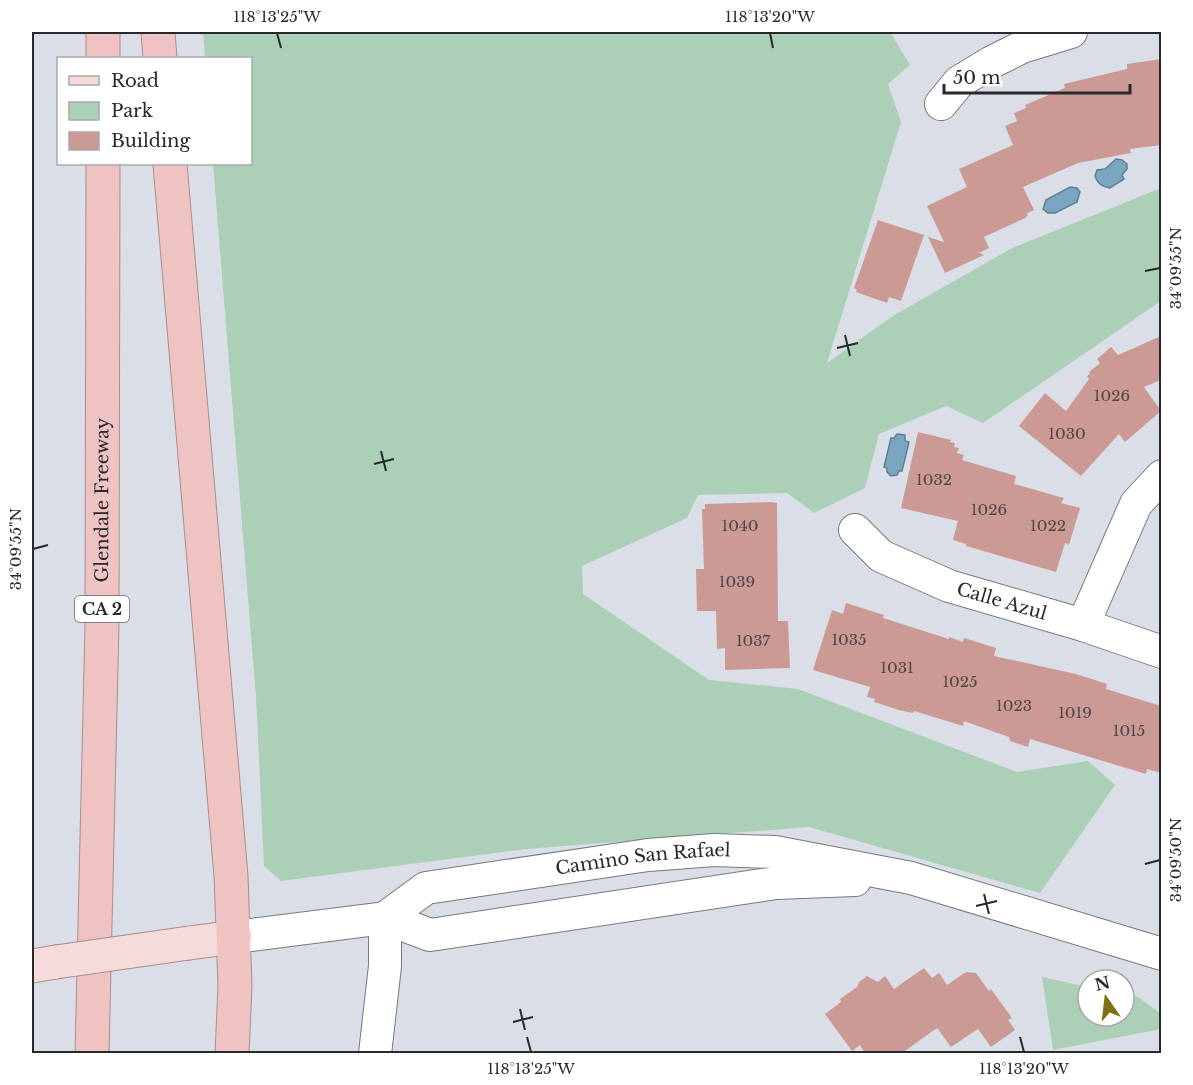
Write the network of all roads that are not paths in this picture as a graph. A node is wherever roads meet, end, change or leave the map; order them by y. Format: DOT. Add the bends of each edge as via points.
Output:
graph roads {
  1 [pos="104,32"];
  2 [pos="158,32"];
  3 [pos="1071,32"];
  4 [pos="103,57"];
  5 [pos="160,57"];
  6 [pos="941,104"];
  7 [pos="103,165"];
  8 [pos="170,165"];
  9 [pos="1161,476"];
  10 [pos="855,530"];
  11 [pos="1083,625"];
  12 [pos="1161,652"];
  13 [pos="911,878"];
  14 [pos="386,918"];
  15 [pos="235,937"];
  16 [pos="1161,954"];
  17 [pos="32,966"];
  18 [pos="92,1053"];
  19 [pos="232,1053"];
  20 [pos="375,1053"];
  1 -- 4 [label="highway"];
  2 -- 5 [label="highway"];
  3 -- 6 [label="street" via="1022,47 992,62 959,82"];
  7 -- 18 [label="highway, Glendale Freeway / CA 2" via="102,624"];
  8 -- 15 [label="highway"];
  9 -- 11 [label="street" via="1136,504"];
  10 -- 11 [label="street, Calle Azul" via="881,556 949,586"];
  11 -- 12 [label="street, Calle Azul"];
  13 -- 14 [label="street, Camino San Rafael" via="776,883 430,935"];
  13 -- 14 [label="street, Camino San Rafael" via="775,852 714,850 648,855 426,888"];
  13 -- 16 [label="street, Camino San Rafael"];
  14 -- 15 [label="street, Camino San Rafael"];
  14 -- 20 [label="street"];
  15 -- 17 [label="main road, Camino San Rafael, bridge"];
  15 -- 19 [label="highway"];
}
